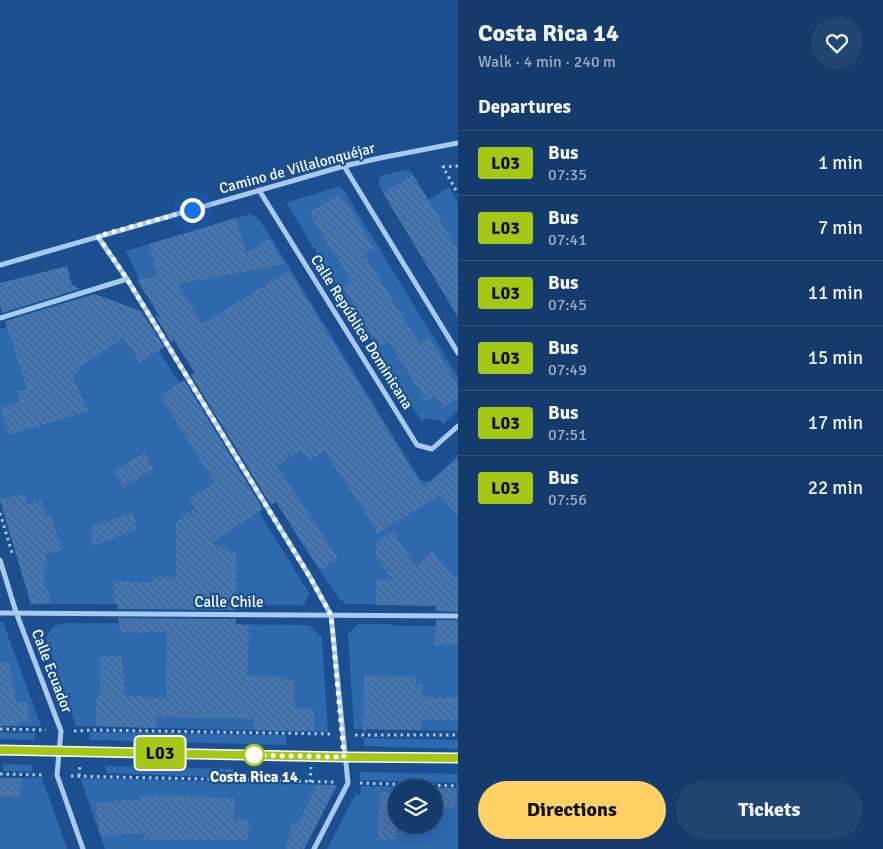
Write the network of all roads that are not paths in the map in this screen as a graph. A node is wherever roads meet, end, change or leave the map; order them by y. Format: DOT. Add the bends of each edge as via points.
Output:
graph roads {
  1 [pos="458,144"];
  2 [pos="344,166"];
  3 [pos="259,190"];
  4 [pos="98,236"];
  5 [pos="0,265"];
  6 [pos="127,279"];
  7 [pos="0,318"];
  8 [pos="458,353"];
  9 [pos="458,426"];
  10 [pos="0,560"];
  11 [pos="16,612"];
  12 [pos="0,613"];
  13 [pos="331,615"];
  14 [pos="458,616"];
  15 [pos="0,750"];
  16 [pos="58,751"];
  17 [pos="344,757"];
  18 [pos="458,758"];
  19 [pos="83,849"];
  20 [pos="314,849"];
  1 -- 2 [label="street, Camino de Villalonquéjar"];
  2 -- 3 [label="street, Camino de Villalonquéjar"];
  2 -- 8 [label="street"];
  3 -- 4 [label="street, Camino de Villalonquéjar"];
  3 -- 9 [label="street, Calle República Dominicana" via="417,445 432,449"];
  4 -- 5 [label="street, Camino de Villalonquéjar"];
  4 -- 6 [label="street"];
  6 -- 7 [label="street"];
  6 -- 13 [label="street"];
  10 -- 11 [label="street, Calle Ecuador"];
  11 -- 12 [label="street, Calle Chile"];
  11 -- 13 [label="street, Calle Chile"];
  11 -- 16 [label="street, Calle Ecuador" via="61,730"];
  13 -- 14 [label="street, Calle Chile"];
  13 -- 17 [label="street"];
  15 -- 16 [label="street"];
  16 -- 17 [label="street"];
  16 -- 19 [label="street, Calle Ecuador" via="57,775"];
  17 -- 18 [label="street"];
  17 -- 20 [label="street" via="348,783"];
}
